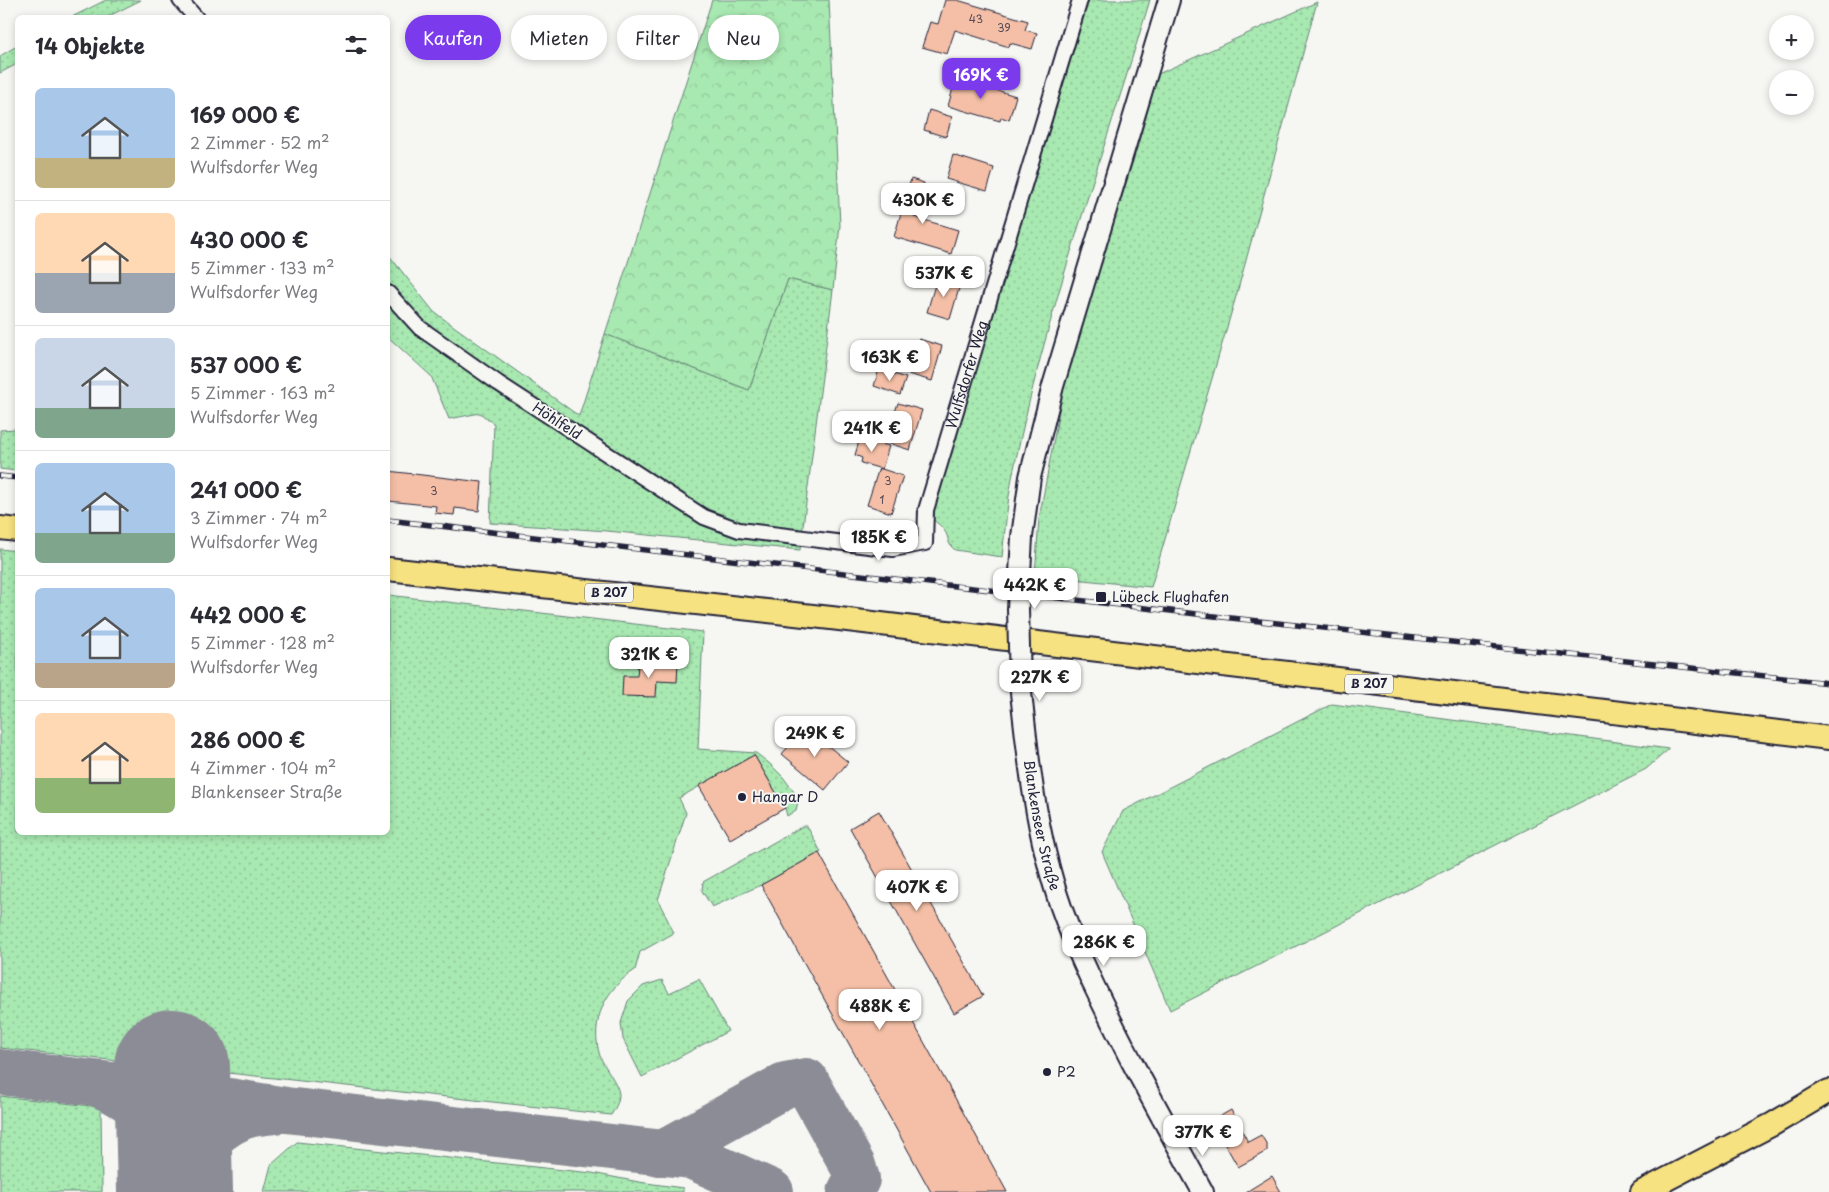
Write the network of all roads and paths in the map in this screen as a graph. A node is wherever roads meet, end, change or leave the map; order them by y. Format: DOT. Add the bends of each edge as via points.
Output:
graph roads {
  1 [pos="180,0"];
  2 [pos="1080,0"];
  3 [pos="1169,0"];
  4 [pos="193,15"];
  5 [pos="390,295"];
  6 [pos="0,528"];
  7 [pos="15,530"];
  8 [pos="739,530"];
  9 [pos="390,569"];
  10 [pos="1829,738"];
  11 [pos="1829,1091"];
  12 [pos="1203,1192"];
  13 [pos="1642,1192"];
  1 -- 4 [label="street"];
  2 -- 8 [label="street, Wulfsdorfer Weg" via="926,510 925,543 893,549"];
  3 -- 12 [label="street, Blankenseer Straße, bridge" via="1053,386 1030,476 1018,609 1020,683 1033,796 1061,906 1096,992"];
  5 -- 8 [label="street, Höhlfeld" via="420,328 498,383 704,517"];
  6 -- 7 [label="main road"];
  9 -- 10 [label="main road, B 207" via="811,616"];
  11 -- 13 [label="main road"];
}
